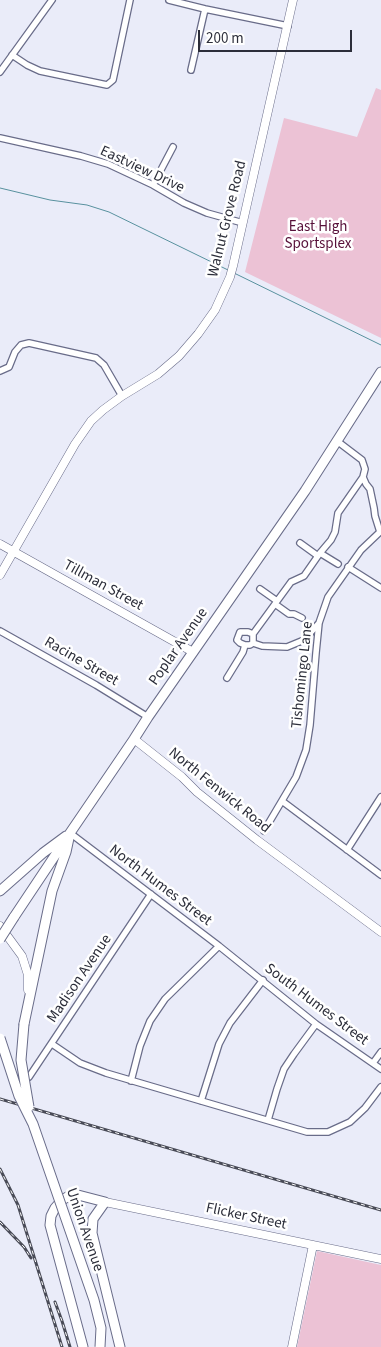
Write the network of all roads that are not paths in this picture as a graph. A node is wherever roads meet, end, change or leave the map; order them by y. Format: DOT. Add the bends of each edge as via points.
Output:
graph roads {
  1 [pos="52,0"];
  2 [pos="130,0"];
  3 [pos="169,0"];
  4 [pos="293,0"];
  5 [pos="205,9"];
  6 [pos="288,26"];
  7 [pos="12,55"];
  8 [pos="191,70"];
  9 [pos="0,72"];
  10 [pos="0,138"];
  11 [pos="173,146"];
  12 [pos="153,186"];
  13 [pos="243,223"];
  14 [pos="0,371"];
  15 [pos="381,372"];
  16 [pos="122,396"];
  17 [pos="337,441"];
  18 [pos="364,477"];
  19 [pos="380,531"];
  20 [pos="300,543"];
  21 [pos="0,544"];
  22 [pos="13,551"];
  23 [pos="319,554"];
  24 [pos="338,564"];
  25 [pos="348,568"];
  26 [pos="0,575"];
  27 [pos="381,588"];
  28 [pos="260,589"];
  29 [pos="276,603"];
  30 [pos="302,618"];
  31 [pos="319,623"];
  32 [pos="0,631"];
  33 [pos="253,634"];
  34 [pos="253,643"];
  35 [pos="245,645"];
  36 [pos="193,652"];
  37 [pos="228,678"];
  38 [pos="148,717"];
  39 [pos="134,739"];
  40 [pos="381,797"];
  41 [pos="282,800"];
  42 [pos="264,831"];
  43 [pos="70,833"];
  44 [pos="347,850"];
  45 [pos="381,875"];
  46 [pos="0,891"];
  47 [pos="152,894"];
  48 [pos="0,926"];
  49 [pos="381,932"];
  50 [pos="0,938"];
  51 [pos="219,946"];
  52 [pos="236,959"];
  53 [pos="263,980"];
  54 [pos="28,999"];
  55 [pos="316,1024"];
  56 [pos="0,1038"];
  57 [pos="52,1044"];
  58 [pos="381,1052"];
  59 [pos="373,1063"];
  60 [pos="381,1069"];
  61 [pos="29,1077"];
  62 [pos="131,1081"];
  63 [pos="381,1087"];
  64 [pos="201,1101"];
  65 [pos="268,1120"];
  66 [pos="33,1124"];
  67 [pos="104,1202"];
  68 [pos="313,1245"];
  69 [pos="381,1259"];
  70 [pos="83,1347"];
  71 [pos="100,1347"];
  72 [pos="120,1347"];
  73 [pos="292,1347"];
  1 -- 7 [label="street"];
  2 -- 7 [label="street" via="113,80 107,85 40,71"];
  3 -- 5 [label="street"];
  4 -- 6 [label="main road, Walnut Grove Road"];
  5 -- 6 [label="street"];
  5 -- 8 [label="street"];
  6 -- 13 [label="main road, Walnut Grove Road"];
  7 -- 9 [label="street"];
  10 -- 12 [label="street, Eastview Drive" via="108,164"];
  11 -- 12 [label="street"];
  12 -- 13 [label="street, Eastview Drive" via="207,213"];
  13 -- 16 [label="main road, Walnut Grove Road" via="230,277 215,310 180,356"];
  14 -- 16 [label="street" via="9,367 21,345 29,343 96,358 104,365"];
  15 -- 17 [label="main road, Poplar Avenue"];
  16 -- 22 [label="main road, Walnut Grove Road" via="90,421"];
  17 -- 18 [label="street" via="362,460"];
  17 -- 36 [label="main road, Poplar Avenue"];
  18 -- 19 [label="street" via="370,488"];
  18 -- 23 [label="street" via="338,514 335,532"];
  19 -- 25 [label="street, Tishomingo Lane"];
  20 -- 23 [label="street"];
  21 -- 22 [label="main road, Tillman Street"];
  22 -- 26 [label="main road, Walnut Grove Road"];
  22 -- 36 [label="main road, Tillman Street"];
  23 -- 24 [label="street"];
  23 -- 29 [label="street" via="304,576 290,582"];
  25 -- 27 [label="street"];
  25 -- 31 [label="street, Tishomingo Lane" via="328,597"];
  28 -- 29 [label="street"];
  29 -- 30 [label="street" via="289,614"];
  29 -- 33 [label="street"];
  31 -- 34 [label="street" via="304,640 287,647"];
  31 -- 41 [label="street, Tishomingo Lane" via="308,741 298,772"];
  32 -- 38 [label="street, Racine Street"];
  33 -- 34 [label="street"];
  33 -- 35 [label="street" via="240,632 237,640"];
  34 -- 35 [label="street"];
  35 -- 37 [label="street"];
  36 -- 38 [label="main road, Poplar Avenue"];
  38 -- 39 [label="main road, Poplar Avenue"];
  39 -- 43 [label="main road, Poplar Avenue"];
  39 -- 49 [label="main road, North Fenwick Road" via="287,864"];
  40 -- 44 [label="street"];
  41 -- 42 [label="street, Tishomingo Lane"];
  41 -- 44 [label="street"];
  43 -- 46 [label="main road"];
  43 -- 47 [label="street, North Humes Street"];
  43 -- 50 [label="main road, Poplar Avenue, bridge"];
  43 -- 54 [label="main road, Union Avenue" via="52,891"];
  44 -- 45 [label="street"];
  47 -- 51 [label="street, North Humes Street"];
  47 -- 57 [label="street, Madison Avenue"];
  48 -- 54 [label="main road" via="17,948 26,967"];
  51 -- 52 [label="street, North Humes Street"];
  51 -- 62 [label="street" via="165,999 150,1021"];
  52 -- 53 [label="street, South Humes Street"];
  53 -- 55 [label="street, South Humes Street"];
  53 -- 64 [label="street" via="230,1023 219,1044"];
  54 -- 66 [label="main road, Union Avenue, bridge" via="21,1052"];
  55 -- 59 [label="street, South Humes Street"];
  55 -- 65 [label="street" via="284,1069"];
  56 -- 66 [label="main road, Union Avenue, bridge" via="19,1096"];
  57 -- 61 [label="street, Madison Avenue"];
  57 -- 62 [label="street" via="80,1063"];
  58 -- 59 [label="street"];
  59 -- 60 [label="street, South Humes Street"];
  62 -- 64 [label="street"];
  63 -- 65 [label="street" via="350,1122 328,1132 307,1132"];
  64 -- 65 [label="street"];
  66 -- 71 [label="main road, Union Avenue, bridge" via="94,1300 101,1328"];
  67 -- 68 [label="main road, Flicker Street"];
  67 -- 70 [label="main road" via="78,1195 69,1196 62,1200 51,1216 53,1239"];
  67 -- 72 [label="main road" via="93,1219 94,1244"];
  68 -- 69 [label="main road, Flicker Street"];
  68 -- 73 [label="main road"];
}
